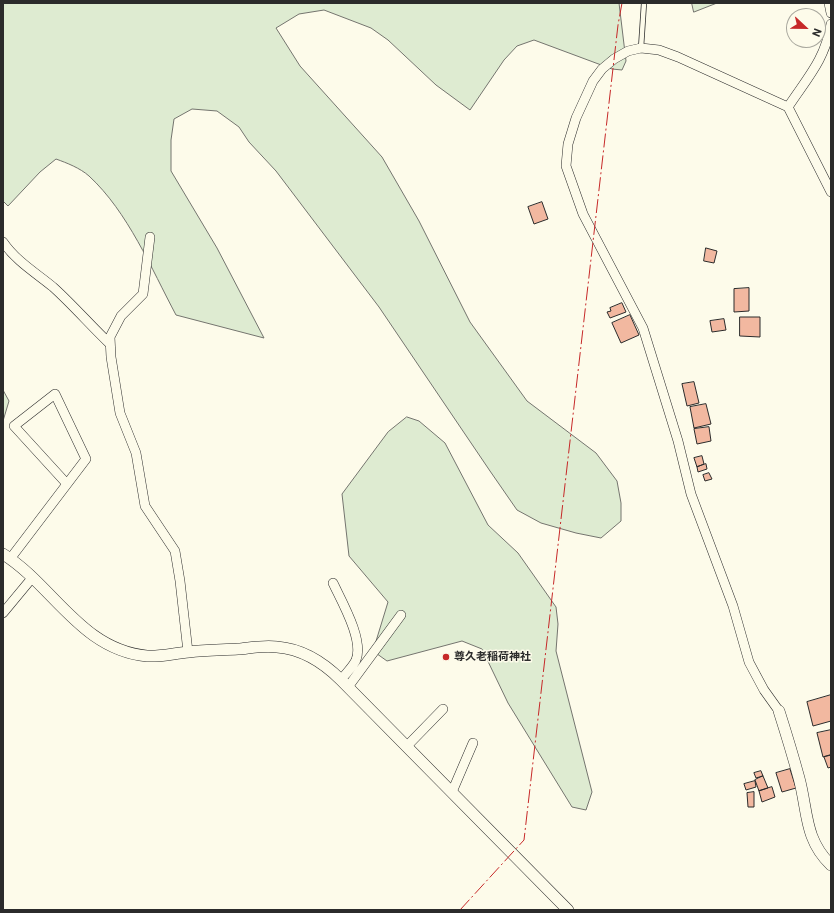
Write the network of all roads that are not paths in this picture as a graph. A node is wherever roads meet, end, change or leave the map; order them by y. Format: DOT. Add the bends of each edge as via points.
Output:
graph roads {
  1 [pos="644,3"];
  2 [pos="830,3"];
  3 [pos="831,13"];
  4 [pos="831,24"];
  5 [pos="641,48"];
  6 [pos="788,107"];
  7 [pos="831,192"];
  8 [pos="150,237"];
  9 [pos="3,242"];
  10 [pos="110,344"];
  11 [pos="67,484"];
  12 [pos="7,556"];
  13 [pos="32,578"];
  14 [pos="333,583"];
  15 [pos="3,613"];
  16 [pos="401,615"];
  17 [pos="188,652"];
  18 [pos="344,683"];
  19 [pos="443,709"];
  20 [pos="779,711"];
  21 [pos="473,743"];
  22 [pos="407,746"];
  23 [pos="452,792"];
  24 [pos="831,865"];
  25 [pos="568,910"];
  1 -- 5 [label="lane"];
  2 -- 3 [label="street"];
  4 -- 6 [label="street" via="828,42 818,64"];
  5 -- 6 [label="street" via="659,50 678,57"];
  5 -- 20 [label="street" via="628,51 614,59 593,81 576,118 568,144 566,166 582,214 643,328 691,494 733,606 749,662"];
  6 -- 7 [label="street"];
  8 -- 10 [label="street" via="144,294 121,316 110,337"];
  9 -- 10 [label="street" via="8,250 54,288"];
  10 -- 17 [label="street" via="120,413 136,453 145,506 175,551"];
  11 -- 11 [label="street" via="86,459 55,394 14,426"];
  11 -- 12 [label="street"];
  12 -- 13 [label="street"];
  13 -- 15 [label="street"];
  13 -- 17 [label="street" via="68,614 105,643 147,656"];
  14 -- 18 [label="street" via="357,637 356,661"];
  16 -- 18 [label="street"];
  17 -- 18 [label="street" via="277,646 319,661"];
  18 -- 22 [label="street"];
  19 -- 22 [label="street"];
  20 -- 24 [label="street" via="800,780 808,828 824,859"];
  21 -- 23 [label="street"];
  22 -- 23 [label="street"];
  23 -- 25 [label="street"];
}
